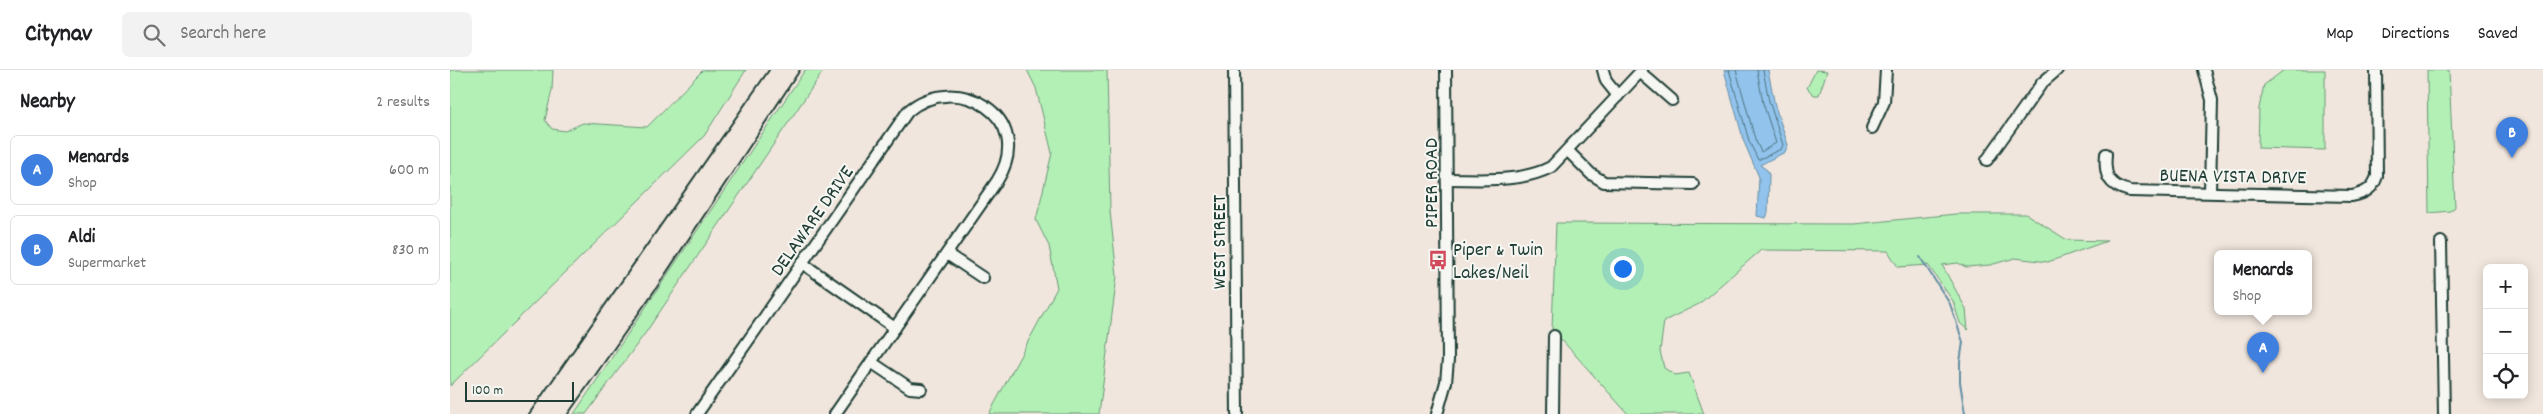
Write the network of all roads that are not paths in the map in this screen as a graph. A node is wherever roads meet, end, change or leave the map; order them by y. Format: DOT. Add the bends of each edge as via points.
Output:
graph roads {
  1 [pos="1234,70"];
  2 [pos="1446,70"];
  3 [pos="1603,70"];
  4 [pos="1886,70"];
  5 [pos="2057,70"];
  6 [pos="2204,70"];
  7 [pos="2376,70"];
  8 [pos="1641,71"];
  9 [pos="1618,96"];
  10 [pos="1672,100"];
  11 [pos="1872,128"];
  12 [pos="1568,151"];
  13 [pos="2106,154"];
  14 [pos="1987,160"];
  15 [pos="1447,179"];
  16 [pos="1692,184"];
  17 [pos="2210,192"];
  18 [pos="2441,242"];
  19 [pos="947,254"];
  20 [pos="802,263"];
  21 [pos="983,278"];
  22 [pos="895,328"];
  23 [pos="1554,336"];
  24 [pos="871,362"];
  25 [pos="921,389"];
  26 [pos="697,414"];
  27 [pos="835,414"];
  28 [pos="1237,414"];
  29 [pos="1437,414"];
  30 [pos="1553,414"];
  31 [pos="2444,414"];
  1 -- 28 [label="street, WEST STREET"];
  2 -- 15 [label="street, PIPER ROAD"];
  3 -- 9 [label="street" via="1606,81"];
  4 -- 11 [label="street" via="1884,102"];
  5 -- 14 [label="street" via="2042,83"];
  6 -- 17 [label="street" via="2212,100"];
  7 -- 17 [label="street, BUENA VISTA DRIVE" via="2377,176 2369,190 2352,196"];
  8 -- 9 [label="street"];
  8 -- 10 [label="street"];
  9 -- 12 [label="street"];
  12 -- 15 [label="street" via="1551,167 1534,175"];
  12 -- 16 [label="street" via="1599,184"];
  13 -- 17 [label="street, BUENA VISTA DRIVE" via="2105,175 2115,187 2130,191"];
  15 -- 29 [label="street, PIPER ROAD" via="1448,370"];
  18 -- 31 [label="street"];
  19 -- 20 [label="street, DELAWARE DRIVE" via="1001,175 1009,156 1004,120 992,106 979,97 949,89 927,95 914,104"];
  19 -- 21 [label="street"];
  19 -- 22 [label="street"];
  20 -- 22 [label="street"];
  20 -- 26 [label="street, DELAWARE DRIVE"];
  22 -- 24 [label="street"];
  23 -- 30 [label="street"];
  24 -- 25 [label="street" via="910,388"];
  24 -- 27 [label="street"];
}
